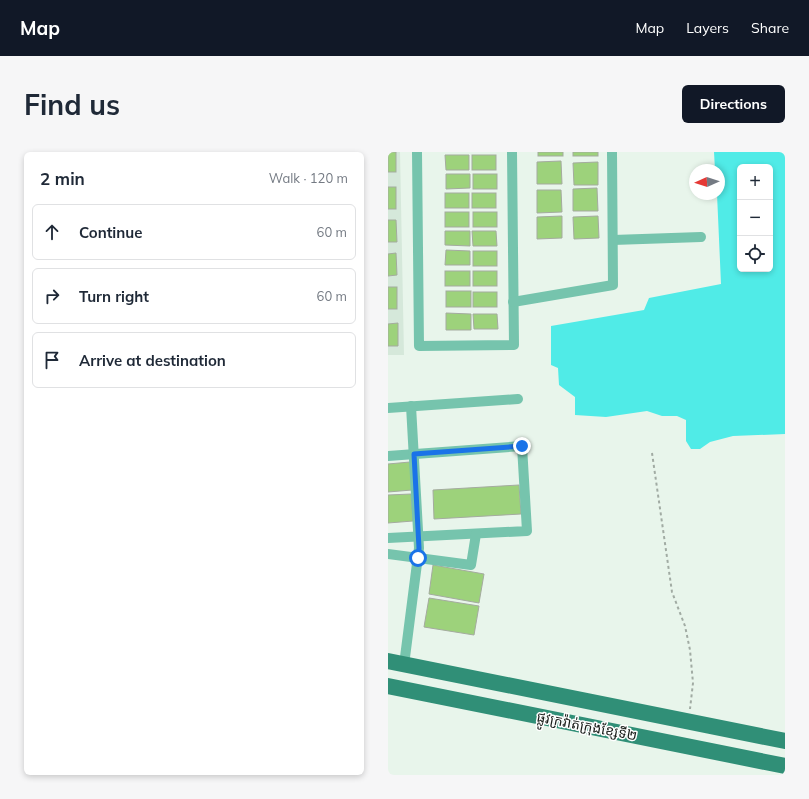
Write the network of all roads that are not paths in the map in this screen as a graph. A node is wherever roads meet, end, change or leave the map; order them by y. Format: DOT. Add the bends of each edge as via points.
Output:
graph roads {
  1 [pos="417,152"];
  2 [pos="512,152"];
  3 [pos="612,152"];
  4 [pos="701,237"];
  5 [pos="613,240"];
  6 [pos="513,302"];
  7 [pos="518,399"];
  8 [pos="411,406"];
  9 [pos="388,408"];
  10 [pos="414,454"];
  11 [pos="388,456"];
  12 [pos="476,534"];
  13 [pos="418,537"];
  14 [pos="388,538"];
  15 [pos="388,554"];
  16 [pos="418,558"];
  17 [pos="388,661"];
  18 [pos="404,665"];
  19 [pos="388,686"];
  20 [pos="785,741"];
  21 [pos="785,766"];
  1 -- 6 [label="street" via="418,346 514,345"];
  2 -- 6 [label="street"];
  3 -- 5 [label="street"];
  4 -- 5 [label="street"];
  5 -- 6 [label="street" via="614,285"];
  7 -- 8 [label="street"];
  8 -- 9 [label="street"];
  8 -- 10 [label="street"];
  10 -- 11 [label="street"];
  10 -- 12 [label="street" via="522,446 527,531"];
  10 -- 13 [label="street"];
  12 -- 13 [label="street"];
  12 -- 16 [label="street" via="471,565"];
  13 -- 14 [label="street"];
  13 -- 16 [label="street"];
  15 -- 16 [label="street"];
  16 -- 18 [label="street"];
  17 -- 18 [label="main road, ផ្លូវក្រវ៉ាត់ក្រុងខ្សែទី២"];
  18 -- 20 [label="main road, ផ្លូវក្រវ៉ាត់ក្រុងខ្សែទី២"];
  19 -- 21 [label="main road, ផ្លូវក្រវ៉ាត់ក្រុងខ្សែទី២"];
}
